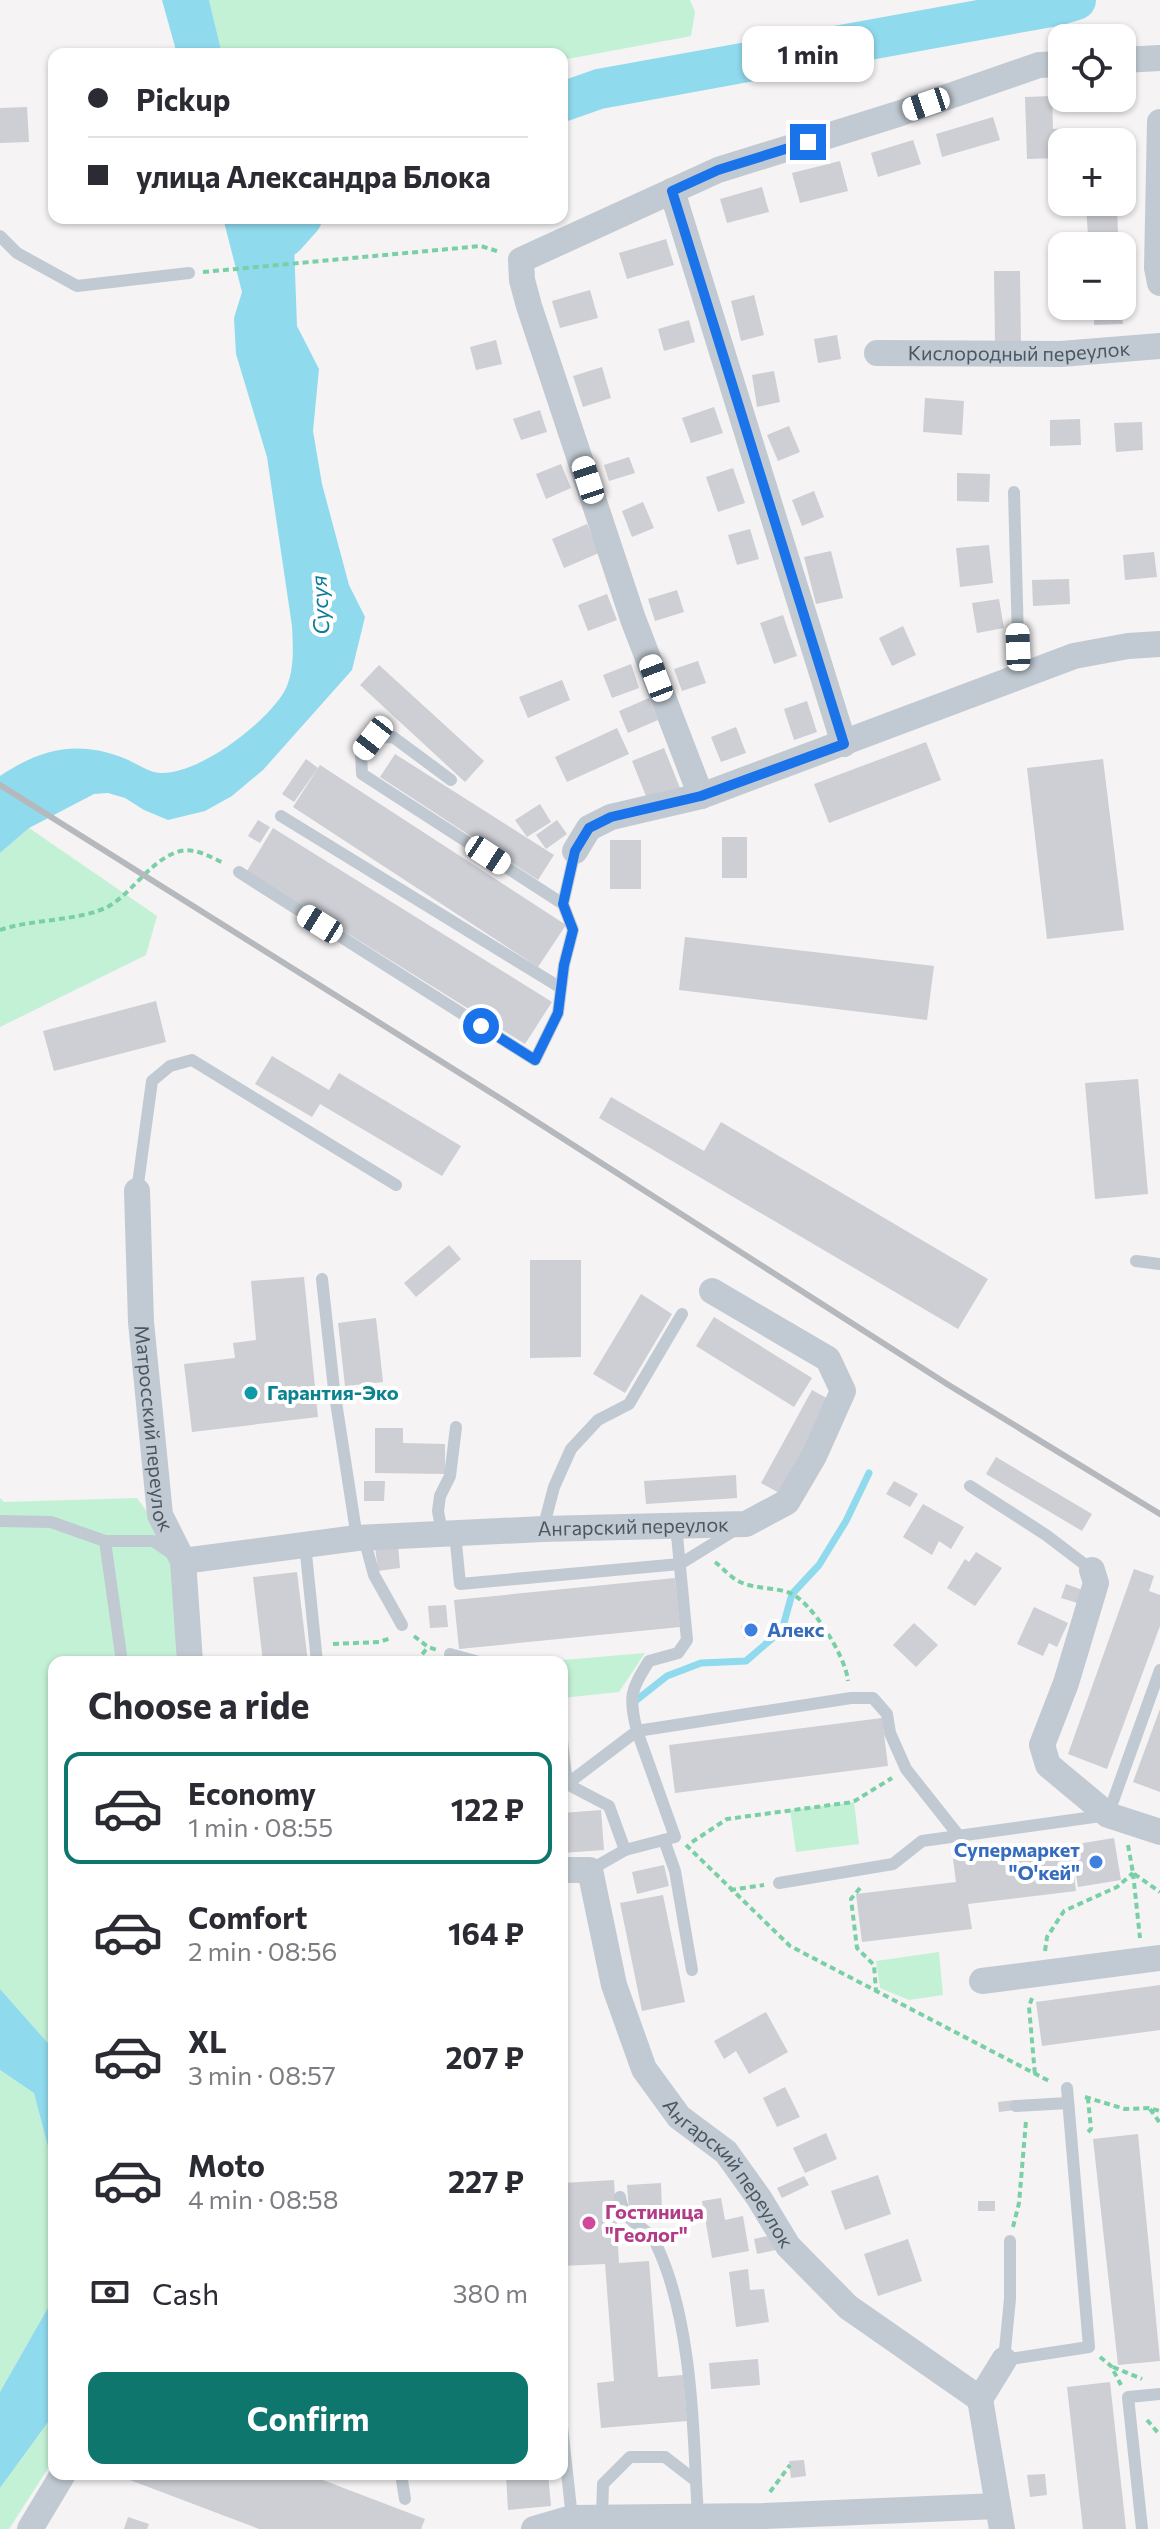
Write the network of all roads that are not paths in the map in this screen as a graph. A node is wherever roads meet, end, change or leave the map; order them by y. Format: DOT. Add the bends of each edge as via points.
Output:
graph roads {
  1 [pos="1160,58"];
  2 [pos="1136,59"];
  3 [pos="1048,65"];
  4 [pos="1160,122"];
  5 [pos="672,191"];
  6 [pos="0,236"];
  7 [pos="189,273"];
  8 [pos="1160,283"];
  9 [pos="1160,346"];
  10 [pos="877,353"];
  11 [pos="1014,492"];
  12 [pos="1160,644"];
  13 [pos="1019,677"];
  14 [pos="844,744"];
  15 [pos="451,780"];
  16 [pos="701,796"];
  17 [pos="281,816"];
  18 [pos="575,851"];
  19 [pos="239,872"];
  20 [pos="563,904"];
  21 [pos="561,988"];
  22 [pos="396,1185"];
  23 [pos="137,1191"];
  24 [pos="1136,1261"];
  25 [pos="1160,1264"];
  26 [pos="322,1279"];
  27 [pos="712,1291"];
  28 [pos="682,1314"];
  29 [pos="456,1427"];
  30 [pos="970,1486"];
  31 [pos="0,1521"];
  32 [pos="746,1524"];
  33 [pos="676,1525"];
  34 [pos="543,1529"];
  35 [pos="449,1533"];
  36 [pos="360,1538"];
  37 [pos="105,1541"];
  38 [pos="305,1544"];
  39 [pos="183,1561"];
  40 [pos="680,1564"];
  41 [pos="1092,1570"];
  42 [pos="402,1625"];
  43 [pos="450,1654"];
  44 [pos="121,1656"];
  45 [pos="190,1656"];
  46 [pos="317,1656"];
  47 [pos="457,1656"];
  48 [pos="1160,1670"];
  49 [pos="637,1731"];
  50 [pos="568,1781"];
  51 [pos="568,1786"];
  52 [pos="1116,1819"];
  53 [pos="1160,1832"];
  54 [pos="959,1836"];
  55 [pos="669,1838"];
  56 [pos="625,1850"];
  57 [pos="568,1870"];
  58 [pos="590,1870"];
  59 [pos="779,1883"];
  60 [pos="1151,1959"];
  61 [pos="692,1970"];
  62 [pos="982,1981"];
  63 [pos="1067,2088"];
  64 [pos="1068,2103"];
  65 [pos="1022,2105"];
  66 [pos="620,2197"];
  67 [pos="1010,2241"];
  68 [pos="1004,2360"];
  69 [pos="1160,2394"];
  70 [pos="980,2399"];
  71 [pos="59,2480"];
  72 [pos="402,2480"];
  73 [pos="568,2480"];
  74 [pos="696,2481"];
  75 [pos="405,2499"];
  76 [pos="770,2515"];
  77 [pos="602,2517"];
  78 [pos="698,2517"];
  79 [pos="572,2518"];
  80 [pos="1000,2518"];
  81 [pos="30,2529"];
  82 [pos="534,2529"];
  83 [pos="1142,2529"];
  1 -- 2 [label="street"];
  3 -- 5 [label="street" via="718,170"];
  4 -- 8 [label="street"];
  5 -- 14 [label="street"];
  5 -- 16 [label="street" via="521,260 529,306 633,619"];
  6 -- 7 [label="lane" via="17,253 77,286"];
  9 -- 10 [label="street, Кислородный переулок" via="1061,354"];
  11 -- 13 [label="lane"];
  12 -- 13 [label="street" via="1074,656"];
  13 -- 14 [label="street"];
  14 -- 16 [label="street"];
  15 -- 20 [label="lane" via="393,737 373,738 361,754 362,774"];
  16 -- 18 [label="street" via="611,817 589,828"];
  17 -- 21 [label="lane"];
  18 -- 20 [label="lane"];
  19 -- 21 [label="lane" via="535,1060 558,1013"];
  20 -- 21 [label="lane" via="573,930"];
  22 -- 23 [label="lane" via="192,1060 170,1066 152,1081"];
  23 -- 39 [label="street, Матросский переулок" via="141,1322 160,1515"];
  24 -- 25 [label="lane"];
  26 -- 36 [label="lane" via="334,1389"];
  27 -- 32 [label="street, Ангарский переулок" via="828,1359 843,1391 787,1502"];
  28 -- 34 [label="lane" via="629,1404 598,1420 571,1449"];
  29 -- 35 [label="lane" via="450,1476 438,1511"];
  30 -- 41 [label="lane"];
  31 -- 37 [label="lane" via="51,1522"];
  32 -- 33 [label="street, Ангарский переулок"];
  32 -- 40 [label="lane"];
  33 -- 34 [label="street, Ангарский переулок"];
  33 -- 40 [label="lane"];
  34 -- 35 [label="street, Ангарский переулок"];
  35 -- 36 [label="street, Ангарский переулок"];
  35 -- 40 [label="lane" via="460,1584"];
  36 -- 38 [label="street, Ангарский переулок"];
  36 -- 42 [label="lane"];
  37 -- 39 [label="lane" via="153,1541"];
  37 -- 44 [label="lane"];
  38 -- 39 [label="street, Ангарский переулок"];
  38 -- 46 [label="lane"];
  39 -- 45 [label="street, Матросский переулок"];
  40 -- 49 [label="lane" via="687,1640 678,1653 649,1661 632,1688"];
  41 -- 52 [label="street" via="1096,1583 1042,1745 1048,1765"];
  43 -- 47 [label="lane"];
  48 -- 52 [label="lane"];
  49 -- 50 [label="lane"];
  49 -- 54 [label="lane" via="873,1698 887,1714 906,1769"];
  49 -- 55 [label="lane"];
  51 -- 56 [label="lane" via="609,1806"];
  52 -- 53 [label="street"];
  52 -- 54 [label="lane"];
  54 -- 59 [label="lane" via="922,1841 893,1864"];
  55 -- 56 [label="lane"];
  55 -- 61 [label="lane"];
  56 -- 58 [label="lane"];
  57 -- 58 [label="street"];
  58 -- 70 [label="street, Ангарский переулок" via="614,1985 644,2069 679,2117 726,2152 788,2246 848,2307 936,2375"];
  60 -- 62 [label="street"];
  63 -- 64 [label="lane"];
  64 -- 65 [label="lane"];
  64 -- 68 [label="lane" via="1089,2347"];
  66 -- 74 [label="lane" via="623,2213 655,2242 673,2296 689,2374"];
  67 -- 68 [label="lane"];
  68 -- 70 [label="street"];
  69 -- 83 [label="lane" via="1128,2397"];
  70 -- 80 [label="street"];
  71 -- 81 [label="street"];
  72 -- 75 [label="lane"];
  73 -- 79 [label="lane"];
  74 -- 77 [label="lane" via="665,2457 630,2457 603,2484"];
  74 -- 78 [label="lane"];
  76 -- 78 [label="street"];
  76 -- 80 [label="street"];
  77 -- 78 [label="street"];
  77 -- 79 [label="street"];
  79 -- 82 [label="street"];
}
